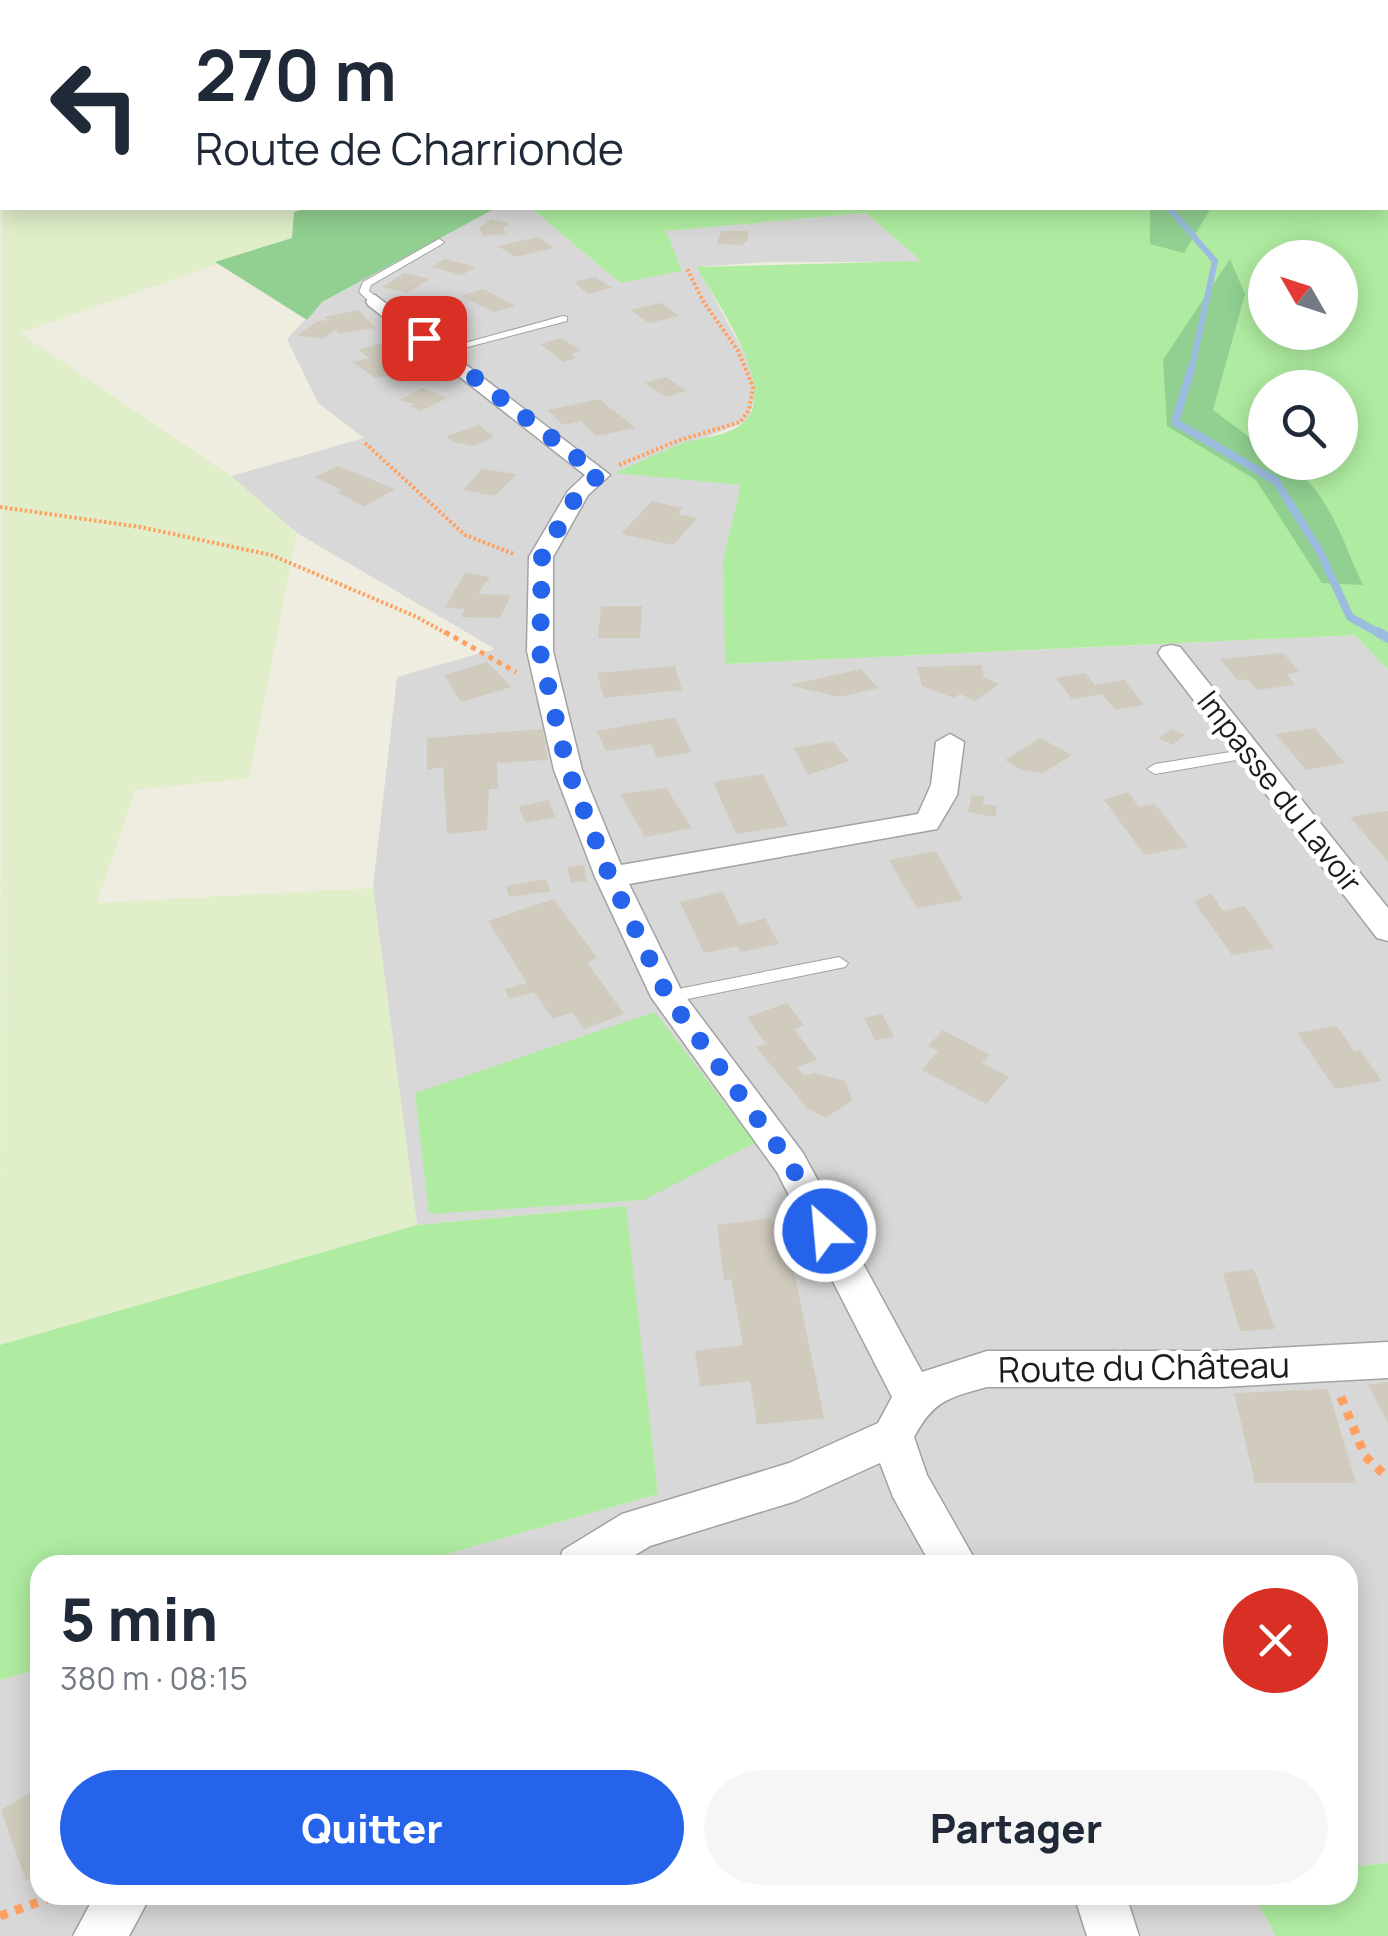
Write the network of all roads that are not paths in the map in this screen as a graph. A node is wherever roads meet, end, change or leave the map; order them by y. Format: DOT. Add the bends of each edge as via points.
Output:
graph roads {
  1 [pos="439,242"];
  2 [pos="375,301"];
  3 [pos="563,319"];
  4 [pos="441,351"];
  5 [pos="1170,653"];
  6 [pos="950,742"];
  7 [pos="1250,754"];
  8 [pos="1155,769"];
  9 [pos="610,877"];
  10 [pos="1388,930"];
  11 [pos="839,963"];
  12 [pos="668,997"];
  13 [pos="1388,1360"];
  14 [pos="914,1398"];
  15 [pos="893,1436"];
  16 [pos="595,1555"];
  17 [pos="950,1555"];
  18 [pos="118,1905"];
  19 [pos="1103,1905"];
  20 [pos="99,1936"];
  21 [pos="1113,1936"];
  1 -- 2 [label="lane" via="366,284 364,292"];
  2 -- 4 [label="street"];
  3 -- 4 [label="lane"];
  4 -- 9 [label="street" via="599,475 579,491 542,557 540,652 568,770"];
  5 -- 7 [label="street, Impasse du Lavoir"];
  6 -- 9 [label="street" via="937,812 926,822"];
  7 -- 8 [label="lane"];
  7 -- 10 [label="street, Impasse du Lavoir"];
  9 -- 12 [label="street"];
  11 -- 12 [label="lane"];
  12 -- 14 [label="street" via="790,1163"];
  13 -- 14 [label="street, Route du Château" via="1220,1369 987,1369"];
  14 -- 15 [label="street"];
  15 -- 16 [label="street" via="796,1482 638,1529"];
  15 -- 17 [label="street" via="908,1483"];
  18 -- 20 [label="street"];
  19 -- 21 [label="street"];
}
